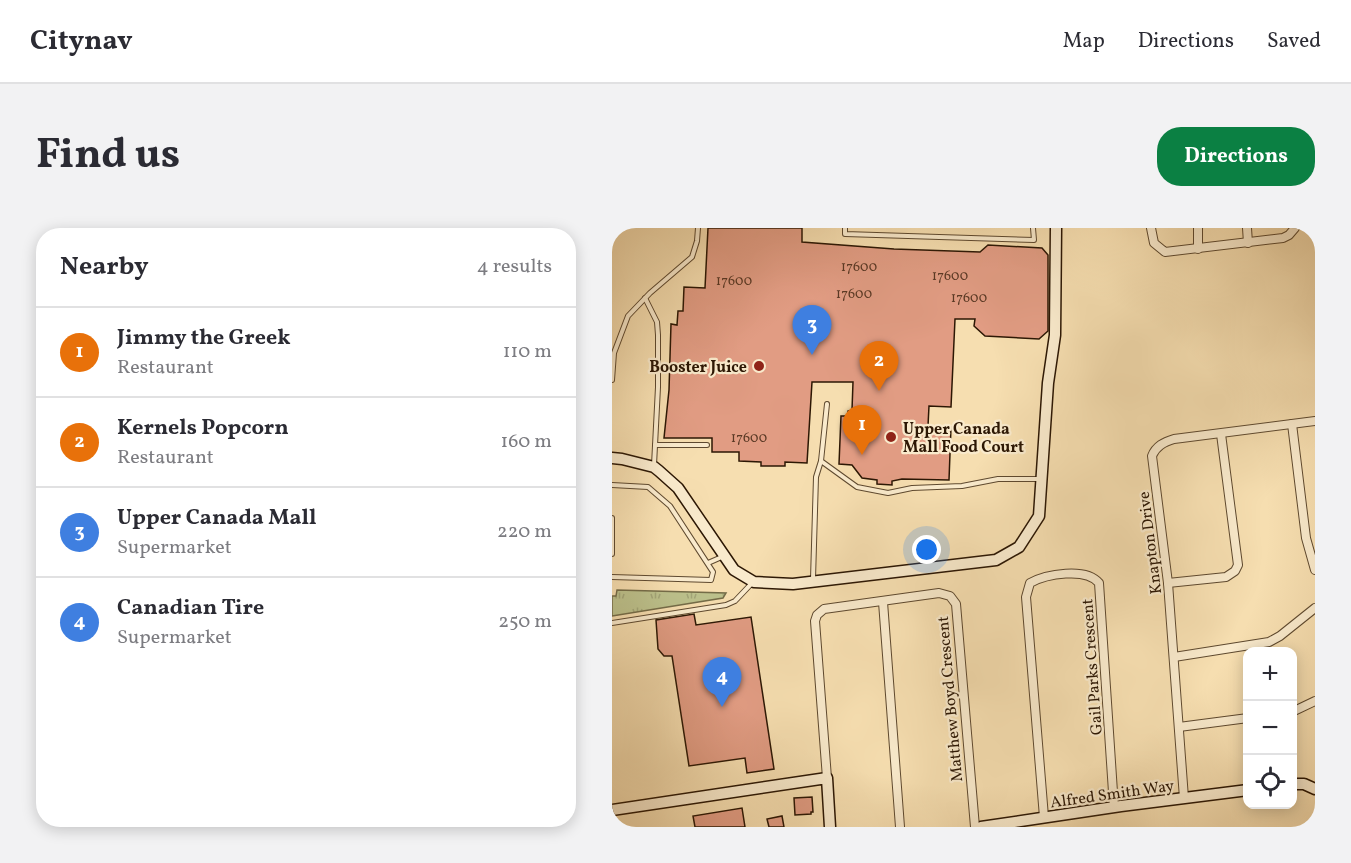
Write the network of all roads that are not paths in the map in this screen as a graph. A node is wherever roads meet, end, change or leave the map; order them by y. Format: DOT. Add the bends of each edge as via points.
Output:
graph roads {
  1 [pos="698,228"];
  2 [pos="845,228"];
  3 [pos="1033,228"];
  4 [pos="1056,228"];
  5 [pos="1151,228"];
  6 [pos="1198,228"];
  7 [pos="1247,228"];
  8 [pos="1295,228"];
  9 [pos="1248,243"];
  10 [pos="1198,249"];
  11 [pos="645,298"];
  12 [pos="612,378"];
  13 [pos="827,404"];
  14 [pos="1315,421"];
  15 [pos="1292,424"];
  16 [pos="1221,434"];
  17 [pos="656,445"];
  18 [pos="707,446"];
  19 [pos="612,458"];
  20 [pos="821,461"];
  21 [pos="654,467"];
  22 [pos="1042,479"];
  23 [pos="612,485"];
  24 [pos="612,518"];
  25 [pos="612,554"];
  26 [pos="724,555"];
  27 [pos="708,563"];
  28 [pos="1315,570"];
  29 [pos="612,577"];
  30 [pos="754,582"];
  31 [pos="813,582"];
  32 [pos="1168,583"];
  33 [pos="883,602"];
  34 [pos="1315,608"];
  35 [pos="612,623"];
  36 [pos="1174,657"];
  37 [pos="1315,701"];
  38 [pos="1297,710"];
  39 [pos="1243,719"];
  40 [pos="1179,727"];
  41 [pos="827,778"];
  42 [pos="1297,784"];
  43 [pos="1315,789"];
  44 [pos="1243,791"];
  45 [pos="1185,798"];
  46 [pos="1114,807"];
  47 [pos="612,810"];
  48 [pos="1044,817"];
  49 [pos="830,827"];
  50 [pos="900,827"];
  51 [pos="975,827"];
  52 [pos="981,827"];
  1 -- 11 [label="lane" via="692,257"];
  2 -- 3 [label="lane" via="845,234 1034,240"];
  4 -- 22 [label="street" via="1055,335"];
  5 -- 10 [label="street" via="1154,243 1162,251"];
  6 -- 10 [label="street"];
  7 -- 9 [label="street"];
  8 -- 9 [label="street" via="1284,238"];
  9 -- 10 [label="street"];
  11 -- 12 [label="lane" via="628,316 620,333"];
  11 -- 17 [label="lane" via="657,322 658,335"];
  13 -- 20 [label="lane"];
  14 -- 15 [label="street, Knapton Drive"];
  15 -- 16 [label="street, Knapton Drive"];
  15 -- 28 [label="street" via="1306,538"];
  16 -- 32 [label="street, Knapton Drive" via="1166,441 1152,456"];
  16 -- 32 [label="street" via="1238,565 1226,577"];
  17 -- 18 [label="lane"];
  17 -- 21 [label="lane"];
  19 -- 21 [label="street"];
  20 -- 22 [label="lane" via="857,487 888,493 998,479"];
  20 -- 31 [label="lane" via="816,477"];
  21 -- 26 [label="street" via="678,488"];
  22 -- 31 [label="street" via="1039,516 1019,547 996,560"];
  23 -- 27 [label="lane" via="648,487 670,506"];
  24 -- 25 [label="lane"];
  26 -- 27 [label="lane"];
  26 -- 30 [label="street" via="734,570"];
  27 -- 29 [label="lane" via="713,572 711,580"];
  30 -- 31 [label="street"];
  30 -- 35 [label="lane" via="735,601 726,604"];
  32 -- 36 [label="street, Knapton Drive"];
  33 -- 41 [label="street, Matthew Boyd Crescent" via="824,609 815,621"];
  33 -- 50 [label="street"];
  33 -- 51 [label="street, Matthew Boyd Crescent" via="939,593 950,596 956,604"];
  34 -- 36 [label="street" via="1269,642"];
  36 -- 40 [label="street, Knapton Drive"];
  37 -- 38 [label="street"];
  39 -- 40 [label="street"];
  40 -- 45 [label="street, Knapton Drive"];
  41 -- 47 [label="street"];
  41 -- 49 [label="street, Matthew Boyd Crescent"];
  42 -- 43 [label="street"];
  44 -- 45 [label="street, Alfred Smith Way"];
  45 -- 46 [label="street, Alfred Smith Way"];
  46 -- 48 [label="street, Alfred Smith Way"];
  46 -- 48 [label="street, Gail Parks Crescent" via="1099,583 1082,573 1041,577 1030,583 1026,597"];
  48 -- 52 [label="street, Alfred Smith Way"];
}
